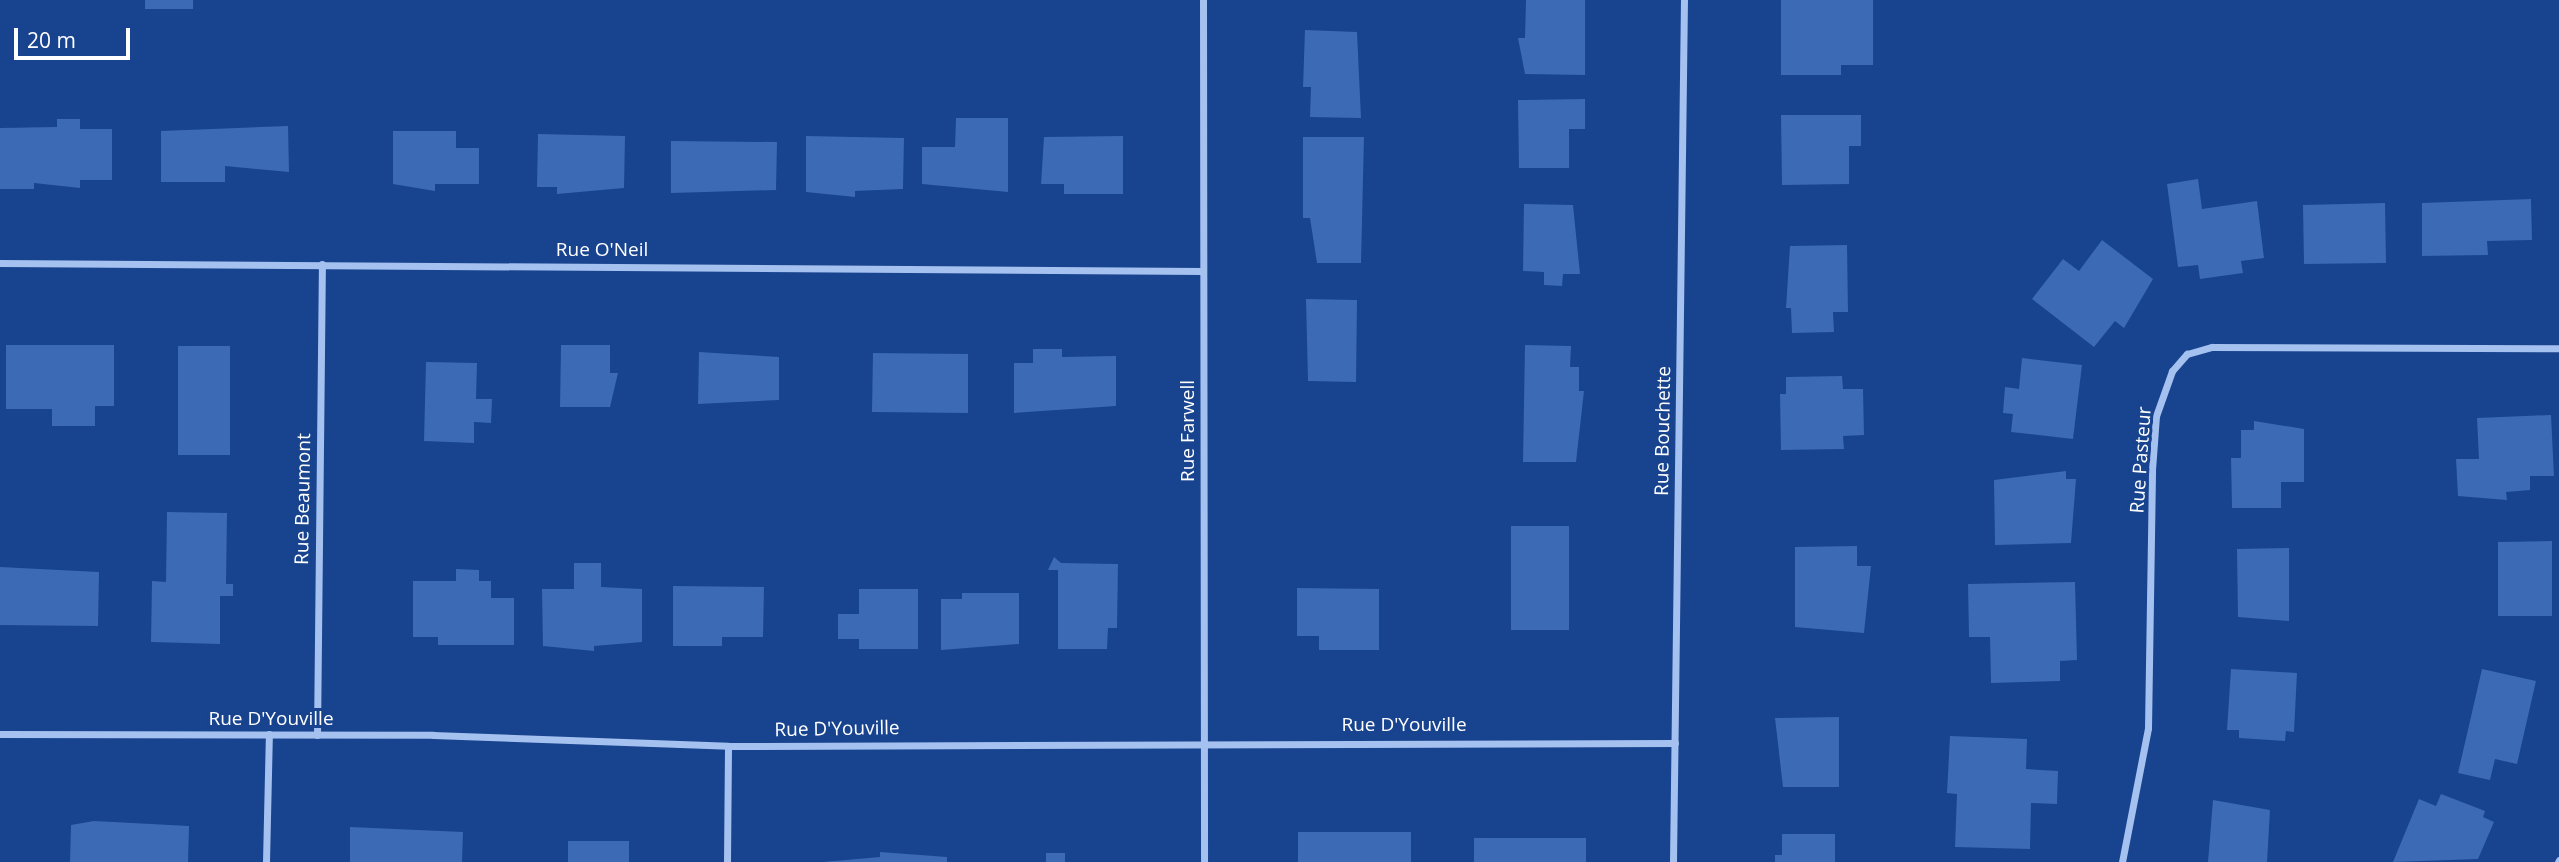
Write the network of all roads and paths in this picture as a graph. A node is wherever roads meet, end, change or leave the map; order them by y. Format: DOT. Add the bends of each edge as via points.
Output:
graph roads {
  1 [pos="1203,0"];
  2 [pos="1684,0"];
  3 [pos="0,263"];
  4 [pos="322,264"];
  5 [pos="1203,271"];
  6 [pos="2559,348"];
  7 [pos="0,734"];
  8 [pos="269,734"];
  9 [pos="317,735"];
  10 [pos="1205,740"];
  11 [pos="1675,743"];
  12 [pos="728,746"];
  13 [pos="266,862"];
  14 [pos="727,862"];
  15 [pos="1204,862"];
  16 [pos="1673,862"];
  17 [pos="2122,862"];
  1 -- 5 [label="street, Rue Farwell"];
  2 -- 11 [label="street, Rue Bouchette"];
  3 -- 4 [label="street, Rue O'Neil"];
  4 -- 5 [label="street, Rue O'Neil"];
  4 -- 9 [label="street, Rue Beaumont"];
  5 -- 10 [label="street, Rue Farwell"];
  6 -- 17 [label="street, Rue Pasteur" via="2212,347 2187,354 2172,371 2156,416 2152,470 2148,728"];
  7 -- 8 [label="street, Rue D'Youville"];
  8 -- 9 [label="street, Rue D'Youville"];
  8 -- 13 [label="street"];
  9 -- 12 [label="street, Rue D'Youville"];
  10 -- 11 [label="street, Rue D'Youville"];
  10 -- 12 [label="street, Rue D'Youville"];
  10 -- 15 [label="street, Rue Farwell"];
  11 -- 16 [label="street, Rue Bouchette"];
  12 -- 14 [label="street"];
}
